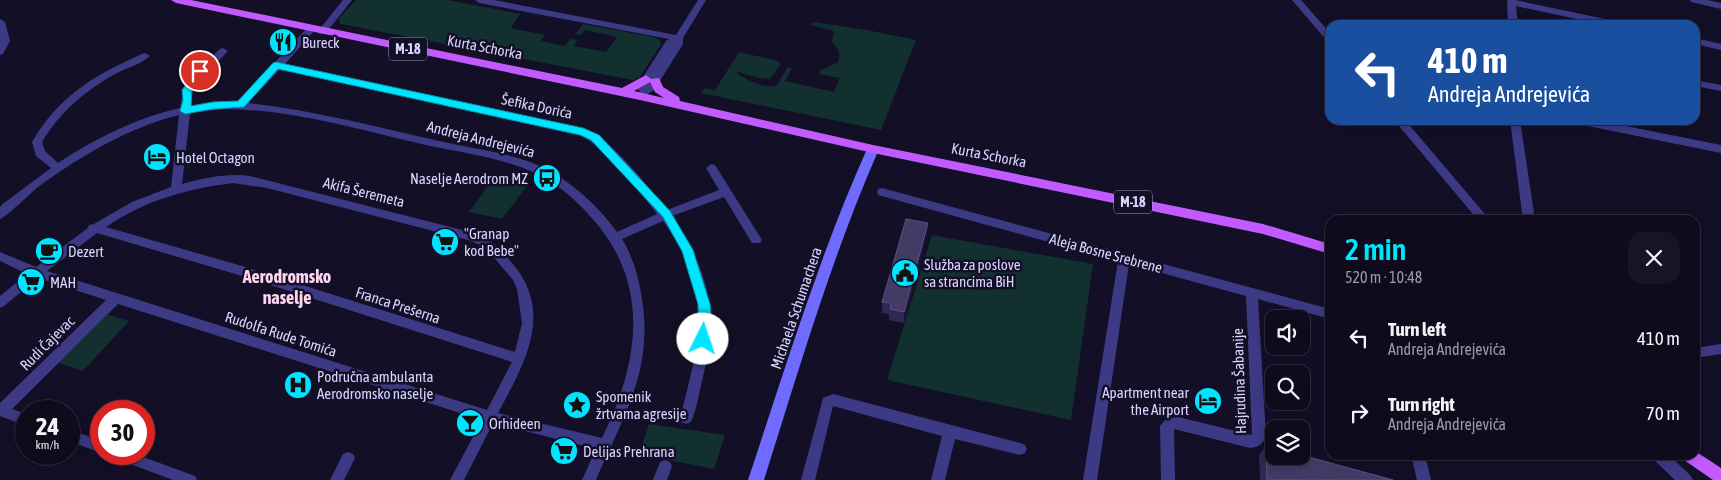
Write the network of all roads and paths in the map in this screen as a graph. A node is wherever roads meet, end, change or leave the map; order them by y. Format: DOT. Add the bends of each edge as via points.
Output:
graph roads {
  1 [pos="176,0"];
  2 [pos="348,0"];
  3 [pos="479,0"];
  4 [pos="702,0"];
  5 [pos="1296,0"];
  6 [pos="1694,0"];
  7 [pos="1511,1"];
  8 [pos="1721,6"];
  9 [pos="1513,20"];
  10 [pos="1596,20"];
  11 [pos="0,22"];
  12 [pos="316,31"];
  13 [pos="1325,33"];
  14 [pos="678,38"];
  15 [pos="1700,42"];
  16 [pos="1721,47"];
  17 [pos="223,50"];
  18 [pos="0,52"];
  19 [pos="146,56"];
  20 [pos="276,65"];
  21 [pos="651,80"];
  22 [pos="1700,84"];
  23 [pos="1721,88"];
  24 [pos="624,92"];
  25 [pos="640,96"];
  26 [pos="241,105"];
  27 [pos="683,105"];
  28 [pos="185,111"];
  29 [pos="1403,125"];
  30 [pos="1516,125"];
  31 [pos="1603,125"];
  32 [pos="1721,149"];
  33 [pos="873,150"];
  34 [pos="58,168"];
  35 [pos="711,168"];
  36 [pos="176,189"];
  37 [pos="726,192"];
  38 [pos="882,192"];
  39 [pos="666,214"];
  40 [pos="0,215"];
  41 [pos="1480,215"];
  42 [pos="1528,215"];
  43 [pos="94,228"];
  44 [pos="616,237"];
  45 [pos="756,240"];
  46 [pos="1325,247"];
  47 [pos="0,256"];
  48 [pos="1124,259"];
  49 [pos="37,273"];
  50 [pos="1252,293"];
  51 [pos="116,298"];
  52 [pos="0,303"];
  53 [pos="1325,313"];
  54 [pos="1721,349"];
  55 [pos="1700,352"];
  56 [pos="521,358"];
  57 [pos="15,416"];
  58 [pos="491,417"];
  59 [pos="686,418"];
  60 [pos="950,432"];
  61 [pos="604,445"];
  62 [pos="1020,449"];
  63 [pos="348,458"];
  64 [pos="1419,460"];
  65 [pos="1664,460"];
  66 [pos="1696,460"];
  67 [pos="149,465"];
  68 [pos="665,466"];
  69 [pos="1721,477"];
  70 [pos="190,480"];
  71 [pos="337,480"];
  72 [pos="457,480"];
  73 [pos="589,480"];
  74 [pos="660,480"];
  75 [pos="756,480"];
  76 [pos="808,480"];
  77 [pos="938,480"];
  78 [pos="1090,480"];
  79 [pos="1168,480"];
  80 [pos="1424,480"];
  81 [pos="1685,480"];
  1 -- 12 [label="main road, Kurta Schorka / M-18"];
  2 -- 12 [label="street"];
  3 -- 14 [label="street"];
  4 -- 14 [label="street"];
  5 -- 13 [label="street"];
  6 -- 8 [label="street"];
  7 -- 9 [label="street"];
  7 -- 10 [label="street"];
  11 -- 18 [label="street" via="5,41"];
  12 -- 20 [label="street"];
  12 -- 24 [label="main road, Kurta Schorka / M-18"];
  14 -- 21 [label="street" via="669,43"];
  15 -- 16 [label="street"];
  17 -- 28 [label="street" via="190,83"];
  19 -- 34 [label="street" via="91,82 56,113 37,142 40,153"];
  20 -- 26 [label="street"];
  20 -- 39 [label="street, Šefika Dorića" via="583,132 595,138"];
  21 -- 24 [label="main road"];
  21 -- 25 [label="street" via="651,88"];
  21 -- 27 [label="main road" via="663,93"];
  22 -- 23 [label="street"];
  24 -- 25 [label="main road, Kurta Schorka / M-18"];
  25 -- 27 [label="main road, Kurta Schorka / M-18"];
  26 -- 28 [label="street, Andreja Andrejevića"];
  26 -- 44 [label="street, Andreja Andrejevića" via="324,118 541,172 574,195"];
  27 -- 33 [label="main road, Kurta Schorka / M-18"];
  28 -- 34 [label="street, Andreja Andrejevića" via="150,120 119,133"];
  28 -- 36 [label="street"];
  29 -- 41 [label="street"];
  30 -- 42 [label="street"];
  31 -- 32 [label="street"];
  33 -- 46 [label="main road, Kurta Schorka / M-18" via="1264,229"];
  33 -- 75 [label="main road, Michaela Schumachera" via="853,194 812,306"];
  34 -- 40 [label="street, Andreja Andrejevića" via="18,197"];
  35 -- 37 [label="street"];
  36 -- 43 [label="street, Akifa Šeremeta" via="154,196"];
  36 -- 56 [label="street, Akifa Šeremeta" via="234,179 267,184 470,236 489,244 508,264 523,289 528,323"];
  37 -- 39 [label="street"];
  37 -- 45 [label="street"];
  38 -- 48 [label="street, Aleja Bosne Srebrene"];
  39 -- 44 [label="street"];
  39 -- 59 [label="street, Šefika Dorića" via="688,250 706,321 701,358"];
  43 -- 49 [label="street, Akifa Šeremeta"];
  43 -- 56 [label="street, Franca Prešerna"];
  44 -- 61 [label="street, Andreja Andrejevića" via="632,277 639,353 632,383"];
  47 -- 49 [label="street"];
  48 -- 50 [label="street, Aleja Bosne Srebrene"];
  48 -- 78 [label="street"];
  49 -- 51 [label="street, Rudolfa Rude Tomića"];
  49 -- 52 [label="street, Akifa Šeremeta"];
  50 -- 53 [label="street, Aleja Bosne Srebrene"];
  50 -- 79 [label="street, Hajrudina Šabanije" via="1259,437 1250,442 1171,423 1167,426"];
  51 -- 57 [label="street, Rudi Čajevac" via="1,411"];
  51 -- 58 [label="street, Rudolfa Rude Tomića"];
  54 -- 55 [label="street"];
  56 -- 58 [label="street, Akifa Šeremeta"];
  58 -- 61 [label="street, Rudolfa Rude Tomića"];
  58 -- 72 [label="street, Akifa Šeremeta"];
  60 -- 62 [label="street"];
  60 -- 76 [label="street" via="834,400 828,402"];
  60 -- 77 [label="street"];
  61 -- 73 [label="street, Andreja Andrejevića"];
  63 -- 71 [label="street"];
  64 -- 80 [label="street"];
  65 -- 81 [label="street"];
  66 -- 69 [label="main road"];
  67 -- 70 [label="street"];
  68 -- 74 [label="street"];
}
